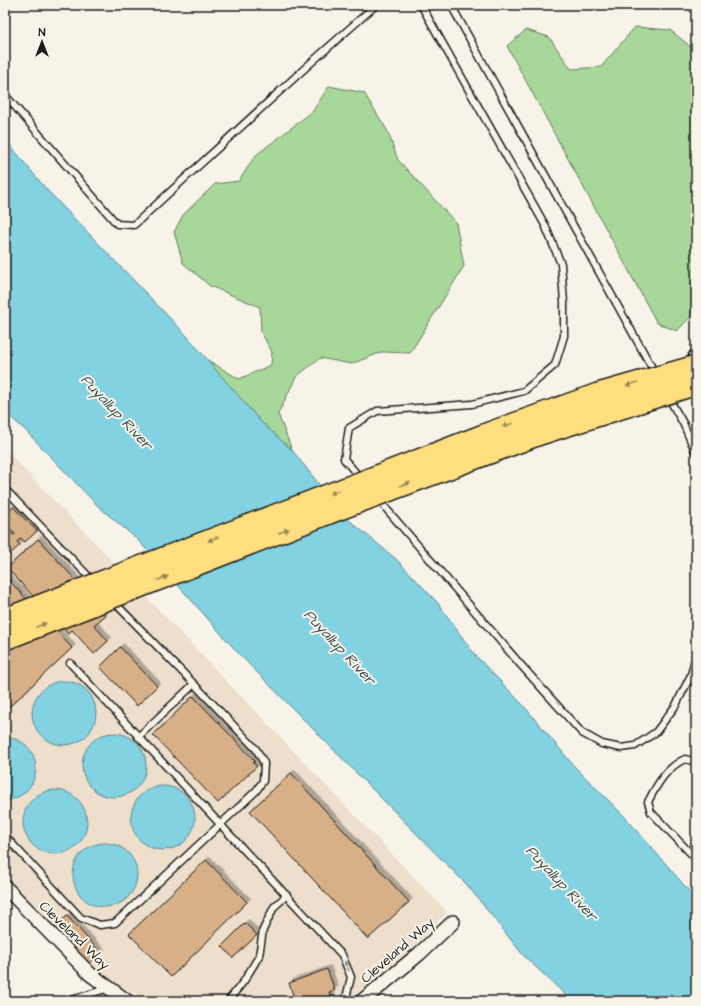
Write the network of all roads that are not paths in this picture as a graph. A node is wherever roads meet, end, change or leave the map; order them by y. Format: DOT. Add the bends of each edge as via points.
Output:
graph roads {
  1 [pos="376,5"];
  2 [pos="421,5"];
  3 [pos="451,5"];
  4 [pos="5,95"];
  5 [pos="696,351"];
  6 [pos="696,359"];
  7 [pos="696,366"];
  8 [pos="660,383"];
  9 [pos="696,384"];
  10 [pos="664,389"];
  11 [pos="696,453"];
  12 [pos="5,489"];
  13 [pos="5,619"];
  14 [pos="5,639"];
  15 [pos="696,655"];
  16 [pos="70,663"];
  17 [pos="194,684"];
  18 [pos="138,737"];
  19 [pos="696,762"];
  20 [pos="220,824"];
  21 [pos="5,836"];
  22 [pos="696,859"];
  23 [pos="5,888"];
  24 [pos="287,896"];
  25 [pos="453,922"];
  26 [pos="109,988"];
  27 [pos="68,1001"];
  28 [pos="127,1001"];
  29 [pos="228,1001"];
  30 [pos="342,1001"];
  31 [pos="362,1001"];
  1 -- 4 [label="lane" via="134,225 117,224"];
  2 -- 15 [label="lane" via="545,225 561,264 564,336 554,365 524,391 472,404 377,411 350,428 344,459 582,733 602,744 622,748 635,746 656,732 676,706 691,675"];
  3 -- 8 [label="lane"];
  5 -- 6 [label="lane" via="692,355"];
  7 -- 13 [label="highway, one-way, bridge" via="598,394 489,432"];
  14 -- 9 [label="highway, one-way, bridge" via="527,439"];
  10 -- 11 [label="lane"];
  12 -- 17 [label="lane"];
  16 -- 18 [label="lane"];
  17 -- 18 [label="lane"];
  17 -- 20 [label="lane" via="256,749 264,763 263,781 256,791"];
  18 -- 20 [label="lane"];
  19 -- 22 [label="lane" via="685,758 674,764 657,783 648,802 651,812"];
  20 -- 21 [label="lane" via="115,923 100,925 81,918"];
  20 -- 24 [label="lane"];
  23 -- 26 [label="street, Cleveland Way" via="90,974"];
  24 -- 29 [label="lane" via="274,907 264,930 259,956"];
  30 -- 24 [label="lane, one-way" via="346,998 352,978 342,955"];
  25 -- 31 [label="street, Cleveland Way"];
  26 -- 27 [label="lane"];
  26 -- 28 [label="street, Cleveland Way"];
}
